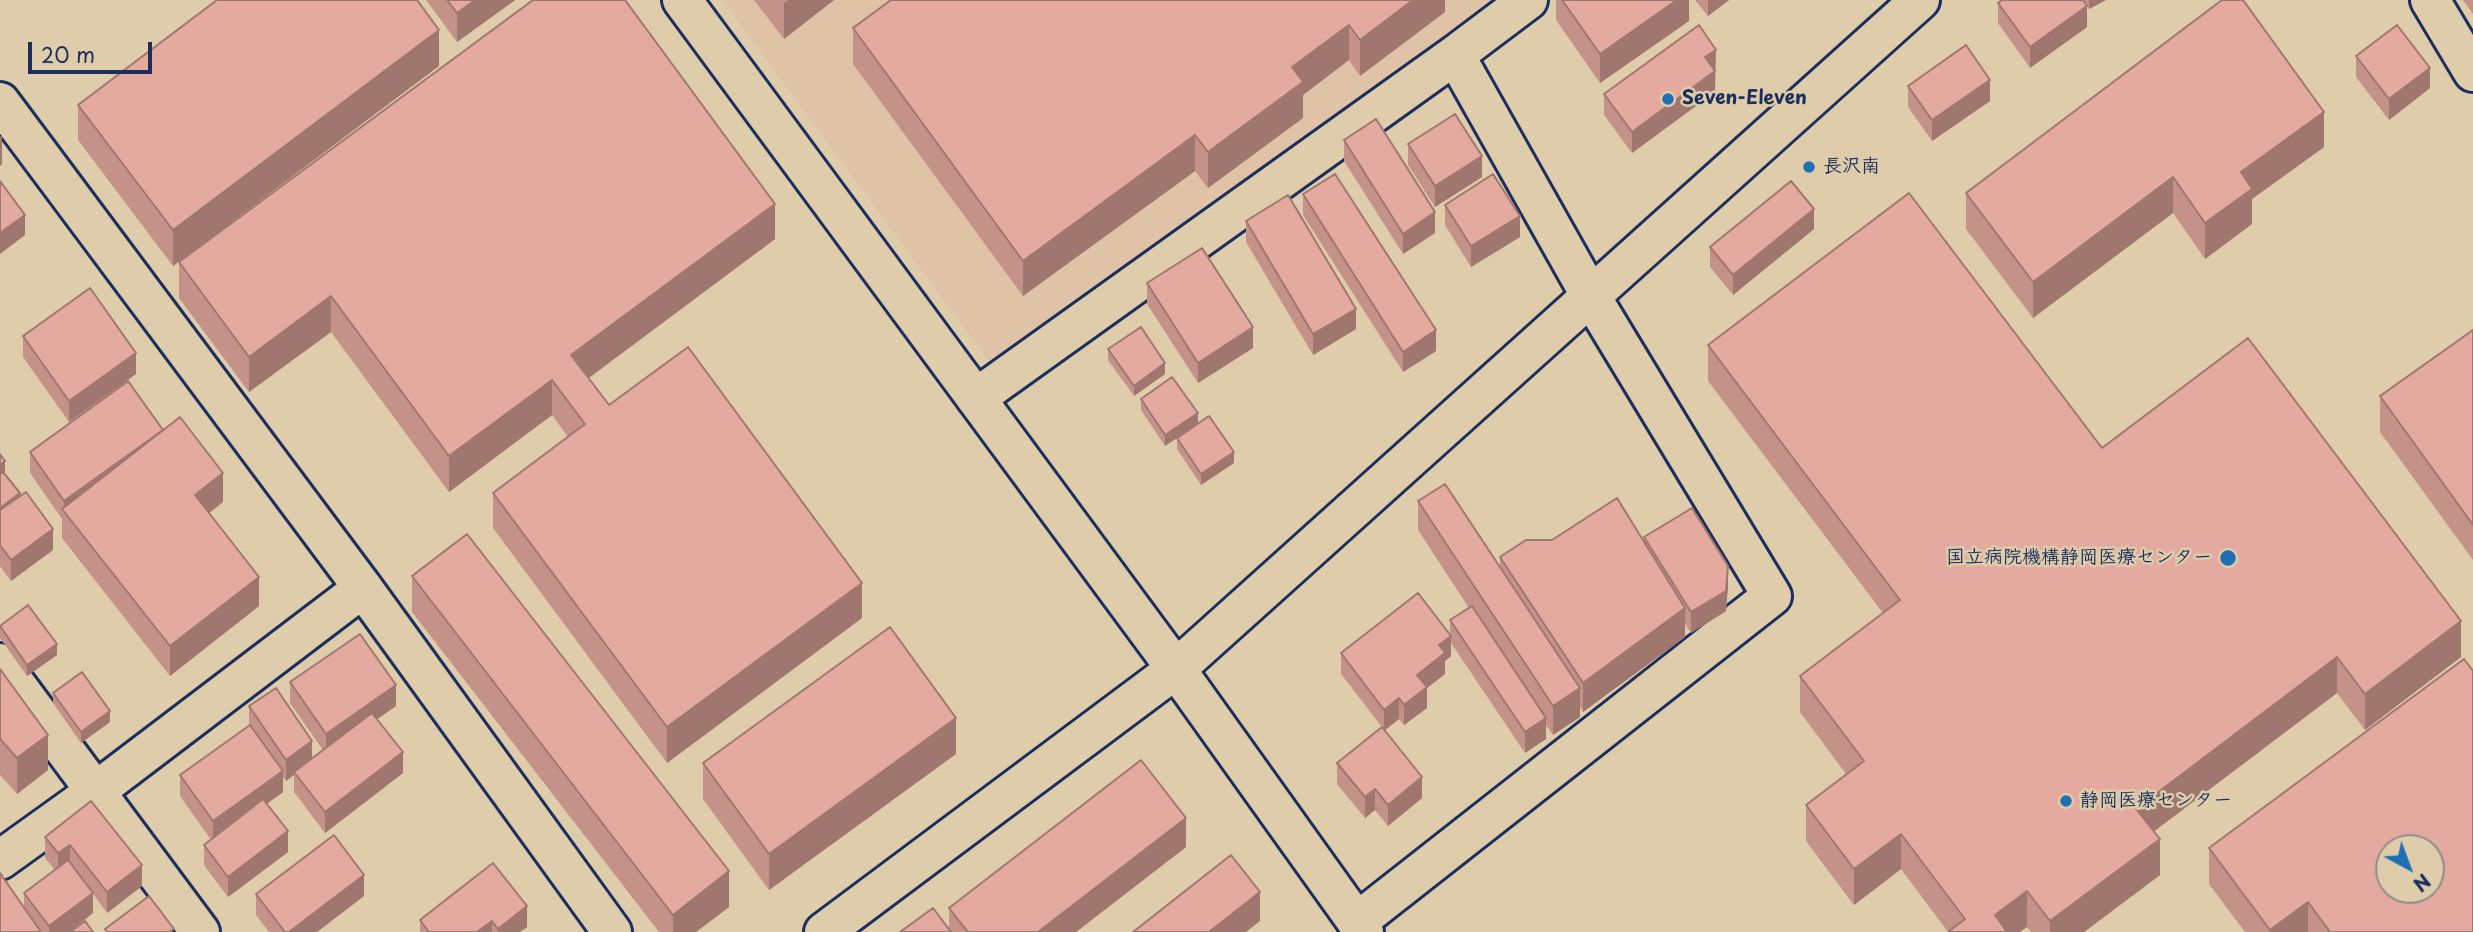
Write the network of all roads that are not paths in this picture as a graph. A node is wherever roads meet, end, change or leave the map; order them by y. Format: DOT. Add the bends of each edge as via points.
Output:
graph roads {
  1 [pos="682,0"];
  2 [pos="1528,0"];
  3 [pos="1920,0"];
  4 [pos="2430,0"];
  5 [pos="1455,55"];
  6 [pos="2473,72"];
  7 [pos="0,102"];
  8 [pos="1590,295"];
  9 [pos="976,398"];
  10 [pos="363,588"];
  11 [pos="0,663"];
  12 [pos="1176,669"];
  13 [pos="96,791"];
  14 [pos="0,859"];
  15 [pos="1360,927"];
  16 [pos="201,932"];
  17 [pos="612,932"];
  18 [pos="824,932"];
  1 -- 9 [label="street"];
  2 -- 5 [label="street"];
  3 -- 8 [label="street"];
  4 -- 6 [label="street"];
  5 -- 8 [label="street"];
  5 -- 9 [label="street"];
  7 -- 10 [label="street"];
  8 -- 12 [label="street"];
  8 -- 15 [label="street" via="1772,596"];
  9 -- 12 [label="street"];
  10 -- 13 [label="street"];
  10 -- 17 [label="street"];
  11 -- 13 [label="street"];
  12 -- 15 [label="street"];
  12 -- 18 [label="street"];
  13 -- 14 [label="street"];
  13 -- 16 [label="street"];
}
